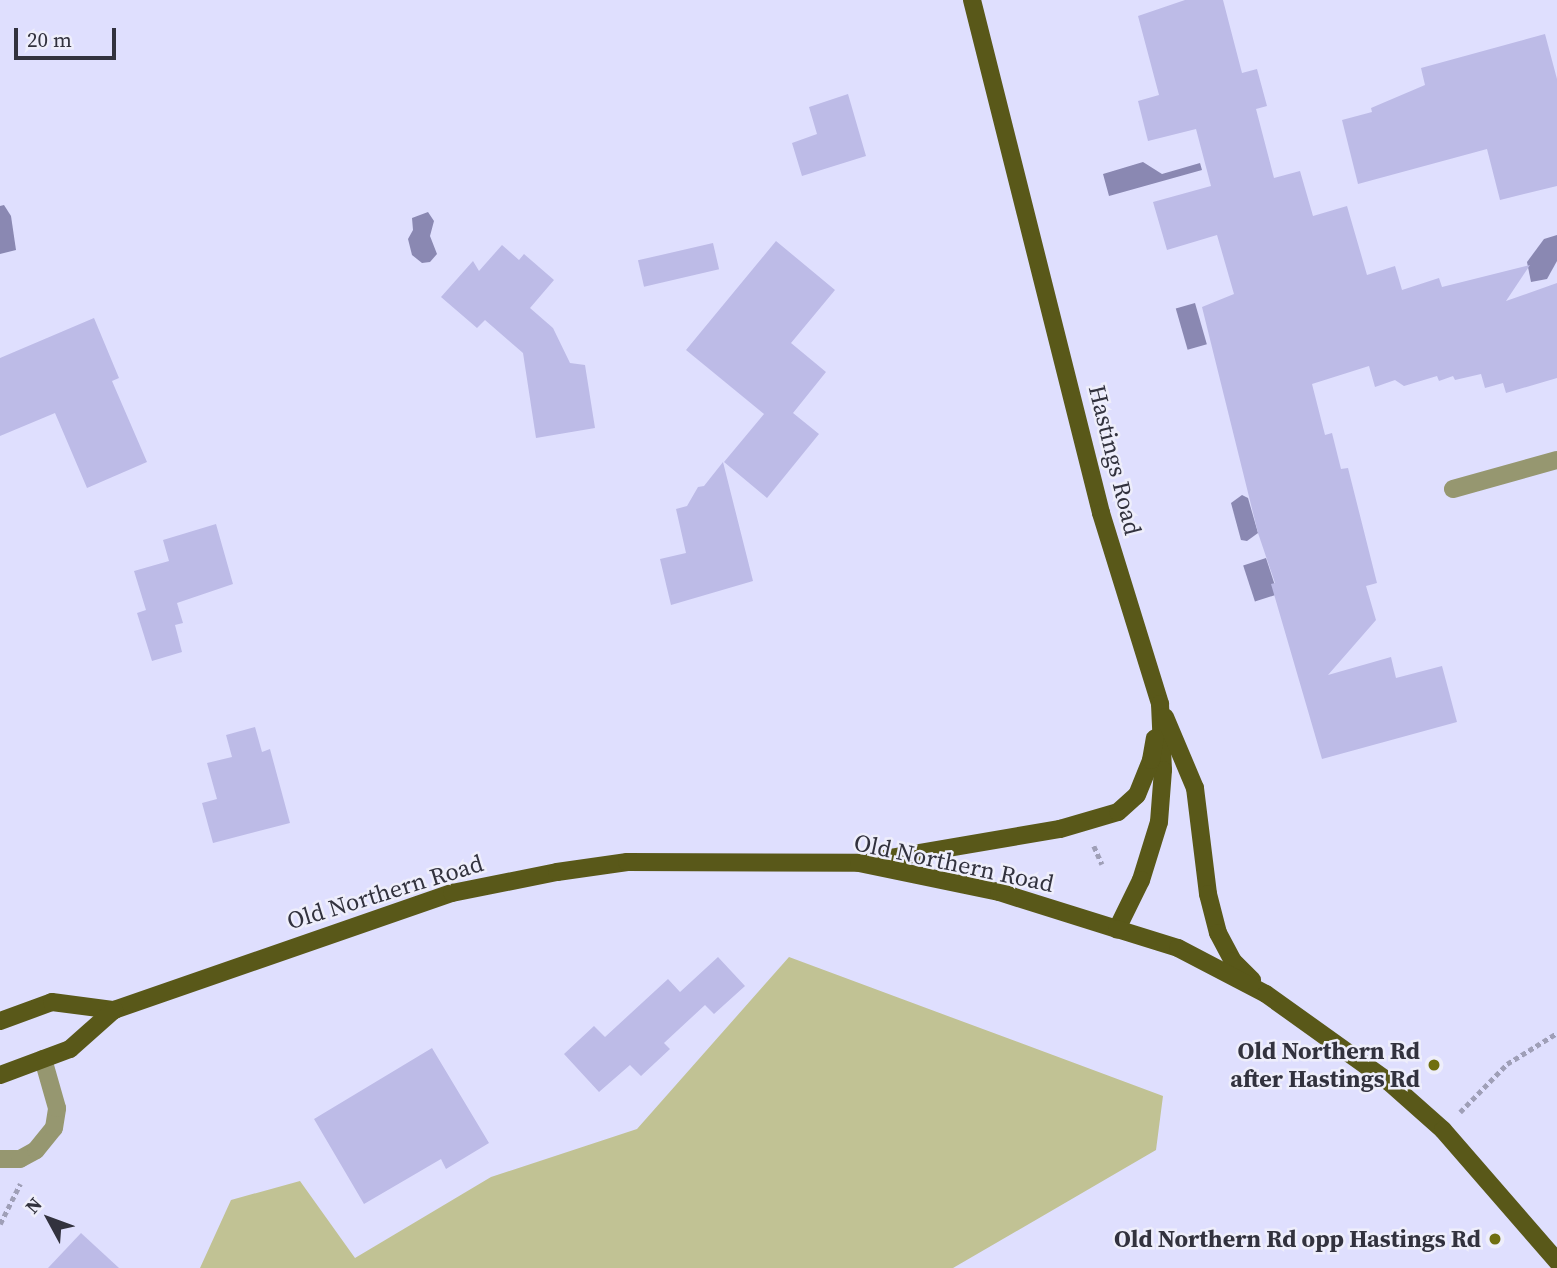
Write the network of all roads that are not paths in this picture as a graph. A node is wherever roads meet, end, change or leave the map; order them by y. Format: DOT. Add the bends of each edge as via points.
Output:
graph roads {
  1 [pos="972,0"];
  2 [pos="1557,460"];
  3 [pos="1453,489"];
  4 [pos="1160,704"];
  5 [pos="859,863"];
  6 [pos="1117,929"];
  7 [pos="1266,993"];
  8 [pos="114,1010"];
  9 [pos="0,1021"];
  10 [pos="43,1059"];
  11 [pos="0,1075"];
  12 [pos="0,1159"];
  13 [pos="1557,1261"];
  1 -- 4 [label="main road, Hastings Road" via="1101,513"];
  2 -- 3 [label="street"];
  4 -- 5 [label="main road" via="1152,760 1137,795 1118,812 1060,828"];
  4 -- 6 [label="main road, Hastings Road" via="1163,770 1159,822 1141,880"];
  4 -- 7 [label="main road" via="1195,788 1208,894 1218,933 1233,961"];
  5 -- 6 [label="main road, Old Northern Road" via="999,892"];
  5 -- 8 [label="main road, Old Northern Road" via="627,862 557,872 452,893"];
  6 -- 7 [label="main road, Old Northern Road" via="1178,948"];
  7 -- 13 [label="main road, Old Northern Road" via="1389,1082 1443,1130"];
  8 -- 9 [label="main road, Old Northern Road" via="52,1002"];
  8 -- 10 [label="main road, Old Northern Road" via="70,1049"];
  10 -- 11 [label="main road, Old Northern Road"];
  10 -- 12 [label="street" via="57,1108 54,1128 36,1150 20,1160"];
}
